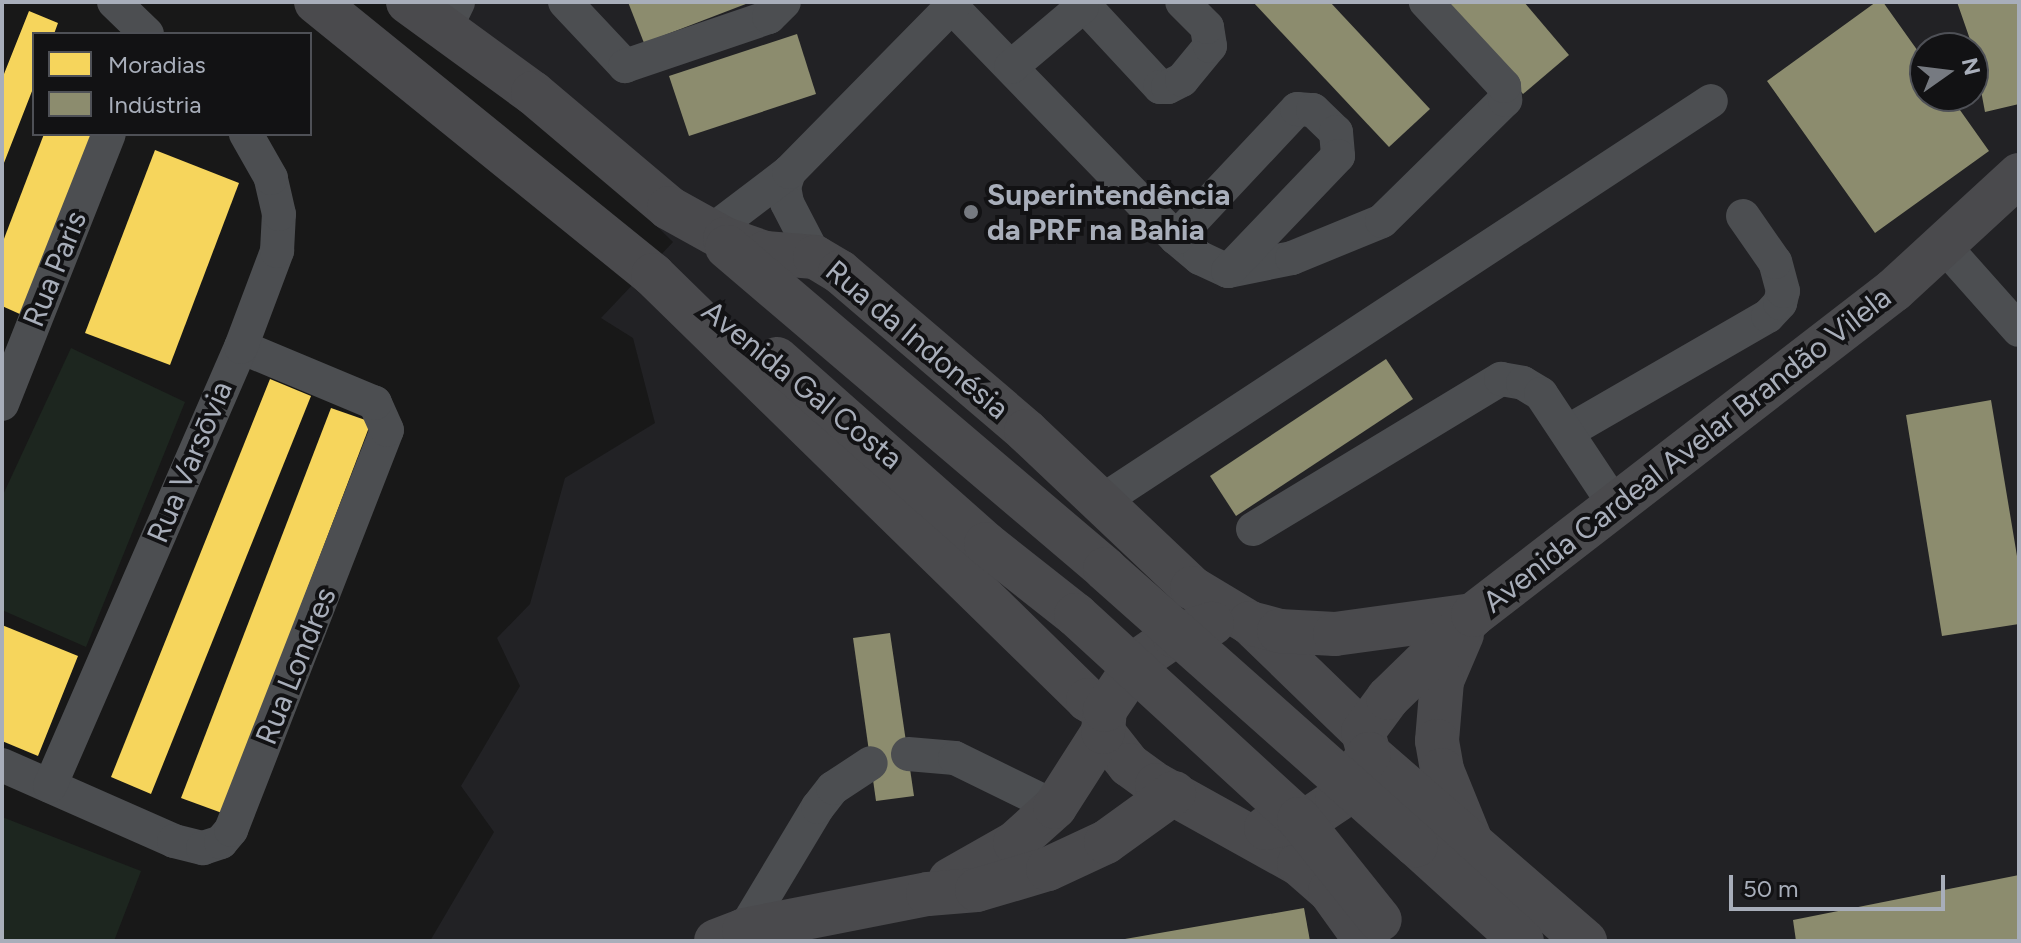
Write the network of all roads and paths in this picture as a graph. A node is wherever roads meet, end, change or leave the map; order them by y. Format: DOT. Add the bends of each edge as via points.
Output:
graph roads {
  1 [pos="114,2"];
  2 [pos="316,2"];
  3 [pos="408,2"];
  4 [pos="565,2"];
  5 [pos="591,2"];
  6 [pos="784,2"];
  7 [pos="1182,2"];
  8 [pos="1426,2"];
  9 [pos="954,4"];
  10 [pos="1082,4"];
  11 [pos="451,17"];
  12 [pos="145,32"];
  13 [pos="625,66"];
  14 [pos="1011,67"];
  15 [pos="1711,101"];
  16 [pos="108,136"];
  17 [pos="247,136"];
  18 [pos="789,172"];
  19 [pos="2019,175"];
  20 [pos="1743,216"];
  21 [pos="710,232"];
  22 [pos="1176,238"];
  23 [pos="1945,247"];
  24 [pos="815,257"];
  25 [pos="1228,271"];
  26 [pos="653,275"];
  27 [pos="2019,330"];
  28 [pos="241,347"];
  29 [pos="2,404"];
  30 [pos="1567,432"];
  31 [pos="1099,503"];
  32 [pos="1616,507"];
  33 [pos="1253,529"];
  34 [pos="1473,615"];
  35 [pos="1246,621"];
  36 [pos="1104,721"];
  37 [pos="1366,743"];
  38 [pos="908,754"];
  39 [pos="871,763"];
  40 [pos="2,765"];
  41 [pos="50,786"];
  42 [pos="1174,793"];
  43 [pos="1055,807"];
  44 [pos="1240,828"];
  45 [pos="1472,844"];
  46 [pos="928,894"];
  47 [pos="1379,934"];
  48 [pos="730,936"];
  49 [pos="1522,941"];
  50 [pos="1585,941"];
  1 -- 12 [label="street"];
  2 -- 26 [label="main road"];
  3 -- 11 [label="main road, Rua da Indonésia"];
  4 -- 13 [label="street"];
  5 -- 13 [label="street"];
  6 -- 13 [label="street" via="769,17"];
  7 -- 10 [label="street" via="1207,27 1210,46 1182,80 1168,87 1160,87"];
  8 -- 25 [label="street" via="1504,86 1505,100 1382,221 1292,258"];
  9 -- 14 [label="street"];
  9 -- 18 [label="street"];
  10 -- 14 [label="street"];
  11 -- 21 [label="main road, Rua da Indonésia" via="669,208"];
  14 -- 22 [label="street"];
  15 -- 31 [label="street"];
  16 -- 29 [label="street, Rua Paris"];
  17 -- 28 [label="street, Rua Varsōvia" via="271,178 279,214 277,251"];
  18 -- 21 [label="street"];
  18 -- 24 [label="street" via="784,187 787,203"];
  19 -- 23 [label="main road, Avenida Cardeal Avelar Brandão Vilela"];
  20 -- 30 [label="street" via="1775,262 1783,291 1780,303 1768,316"];
  21 -- 24 [label="main road, Rua da Indonésia" via="765,253"];
  21 -- 49 [label="main road, bridge" via="1105,569"];
  22 -- 25 [label="street" via="1200,258"];
  22 -- 25 [label="street" via="1297,109 1313,110 1336,132 1338,156"];
  23 -- 27 [label="street"];
  23 -- 32 [label="main road, Avenida Cardeal Avelar Brandão Vilela"];
  24 -- 31 [label="main road, Rua da Indonésia" via="874,299"];
  26 -- 36 [label="main road, Avenida Gal Costa"];
  26 -- 47 [label="main road, Avenida Gal Costa, bridge" via="707,303 767,351 986,544 1076,615 1299,819"];
  28 -- 41 [label="street, Rua Varsōvia"];
  28 -- 41 [label="street, Rua Londres" via="375,403 387,430 231,830 221,842 203,848 174,841"];
  30 -- 32 [label="street"];
  30 -- 33 [label="street" via="1541,394 1501,379"];
  31 -- 35 [label="main road, Rua da Indonésia" via="1192,588"];
  32 -- 34 [label="main road, Avenida Cardeal Avelar Brandão Vilela"];
  34 -- 35 [label="main road, Rua da Indonésia" via="1335,634 1279,631"];
  34 -- 37 [label="main road, Avenida Cardeal Avelar Brandão Vilela" via="1388,698"];
  34 -- 45 [label="main road" via="1452,652 1437,715 1442,770"];
  35 -- 36 [label="main road, Rua da Indonésia" via="1197,627 1156,646 1138,661"];
  35 -- 37 [label="main road, Rua da Indonésia"];
  36 -- 42 [label="main road, Avenida Gal Costa" via="1129,765"];
  36 -- 43 [label="main road"];
  37 -- 44 [label="main road, Avenida Cardeal Avelar Brandão Vilela" via="1337,800 1309,819 1284,829"];
  37 -- 45 [label="main road, Rua da Indonésia"];
  38 -- 43 [label="street" via="976,765"];
  39 -- 48 [label="street" via="833,788"];
  40 -- 41 [label="street, Rua Londres"];
  42 -- 44 [label="main road, Avenida Gal Costa"];
  42 -- 46 [label="main road" via="1106,842 1048,869 977,890"];
  43 -- 46 [label="main road" via="1015,843"];
  44 -- 47 [label="main road, Avenida Gal Costa" via="1320,882"];
  45 -- 50 [label="main road, Rua da Indonésia"];
  46 -- 48 [label="main road"];
}
